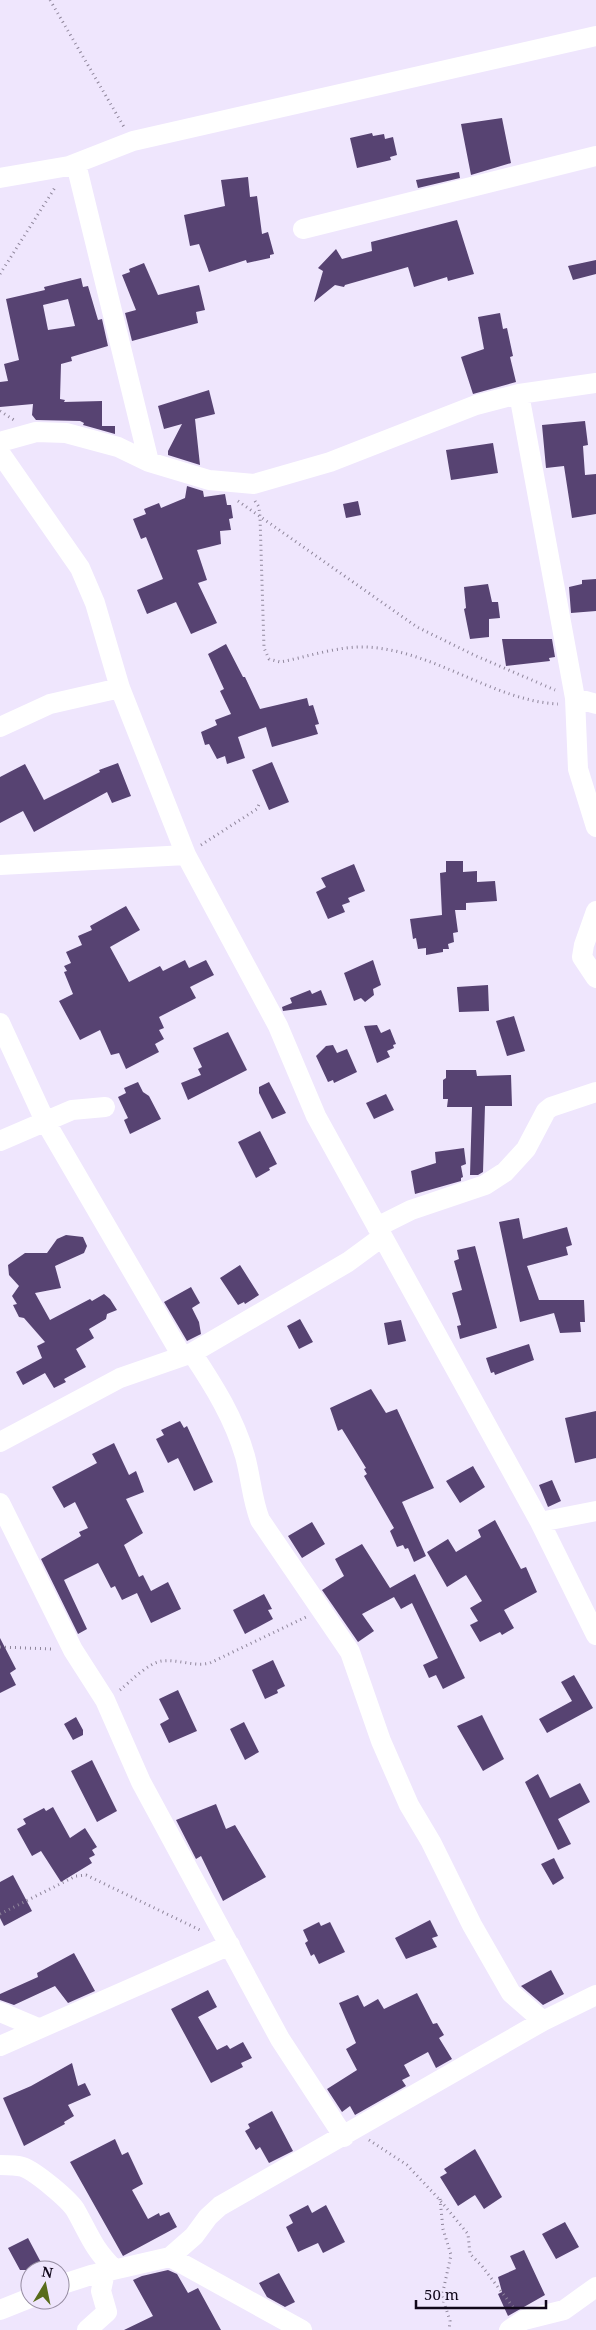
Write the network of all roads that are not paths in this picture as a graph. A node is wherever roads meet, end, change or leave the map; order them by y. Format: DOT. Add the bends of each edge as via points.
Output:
graph roads {
  1 [pos="596,36"];
  2 [pos="596,156"];
  3 [pos="73,165"];
  4 [pos="0,178"];
  5 [pos="303,229"];
  6 [pos="596,382"];
  7 [pos="519,394"];
  8 [pos="0,442"];
  9 [pos="0,453"];
  10 [pos="149,462"];
  11 [pos="120,688"];
  12 [pos="574,701"];
  13 [pos="596,704"];
  14 [pos="0,727"];
  15 [pos="596,827"];
  16 [pos="186,855"];
  17 [pos="0,865"];
  18 [pos="596,910"];
  19 [pos="596,978"];
  20 [pos="0,1023"];
  21 [pos="596,1092"];
  22 [pos="105,1107"];
  23 [pos="45,1121"];
  24 [pos="0,1141"];
  25 [pos="380,1232"];
  26 [pos="187,1355"];
  27 [pos="0,1442"];
  28 [pos="0,1503"];
  29 [pos="596,1511"];
  30 [pos="540,1522"];
  31 [pos="596,1635"];
  32 [pos="230,1945"];
  33 [pos="596,1995"];
  34 [pos="0,2012"];
  35 [pos="542,2021"];
  36 [pos="38,2028"];
  37 [pos="0,2046"];
  38 [pos="348,2134"];
  39 [pos="0,2165"];
  40 [pos="170,2257"];
  41 [pos="110,2271"];
  42 [pos="70,2282"];
  43 [pos="596,2287"];
  44 [pos="20,2302"];
  45 [pos="0,2310"];
  46 [pos="516,2325"];
  47 [pos="87,2330"];
  48 [pos="302,2330"];
  1 -- 3 [label="street" via="133,141"];
  2 -- 5 [label="street"];
  3 -- 4 [label="street"];
  3 -- 10 [label="street"];
  6 -- 7 [label="street"];
  7 -- 10 [label="street" via="476,405 330,462 262,483 209,480"];
  7 -- 12 [label="street"];
  8 -- 10 [label="street" via="30,432 66,433 118,447"];
  9 -- 11 [label="street" via="80,568 95,603"];
  11 -- 14 [label="street" via="50,704"];
  11 -- 16 [label="street"];
  12 -- 13 [label="street"];
  12 -- 15 [label="street" via="578,769"];
  16 -- 17 [label="street"];
  16 -- 25 [label="street" via="278,1026 316,1116"];
  18 -- 19 [label="street" via="582,957"];
  20 -- 23 [label="street"];
  21 -- 25 [label="street" via="546,1111 526,1149 506,1172 485,1185 412,1210"];
  22 -- 23 [label="street" via="72,1110"];
  23 -- 24 [label="street"];
  23 -- 26 [label="street"];
  25 -- 26 [label="street" via="348,1262"];
  25 -- 30 [label="street"];
  26 -- 27 [label="street" via="120,1378"];
  26 -- 35 [label="street" via="228,1411 244,1454 260,1520 350,1652 381,1741 405,1797 432,1842 472,1925 511,1993"];
  28 -- 32 [label="street" via="73,1650 105,1700 141,1782"];
  29 -- 30 [label="street"];
  30 -- 31 [label="street"];
  32 -- 36 [label="street"];
  32 -- 38 [label="street" via="280,2039"];
  33 -- 35 [label="street"];
  34 -- 36 [label="street"];
  35 -- 38 [label="street"];
  36 -- 37 [label="street"];
  38 -- 40 [label="street" via="220,2206"];
  39 -- 41 [label="street" via="31,2170 69,2203"];
  40 -- 41 [label="street"];
  40 -- 48 [label="street"];
  41 -- 42 [label="street"];
  41 -- 47 [label="street" via="101,2288 107,2312"];
  43 -- 46 [label="street" via="564,2310"];
  44 -- 45 [label="street"];
}
